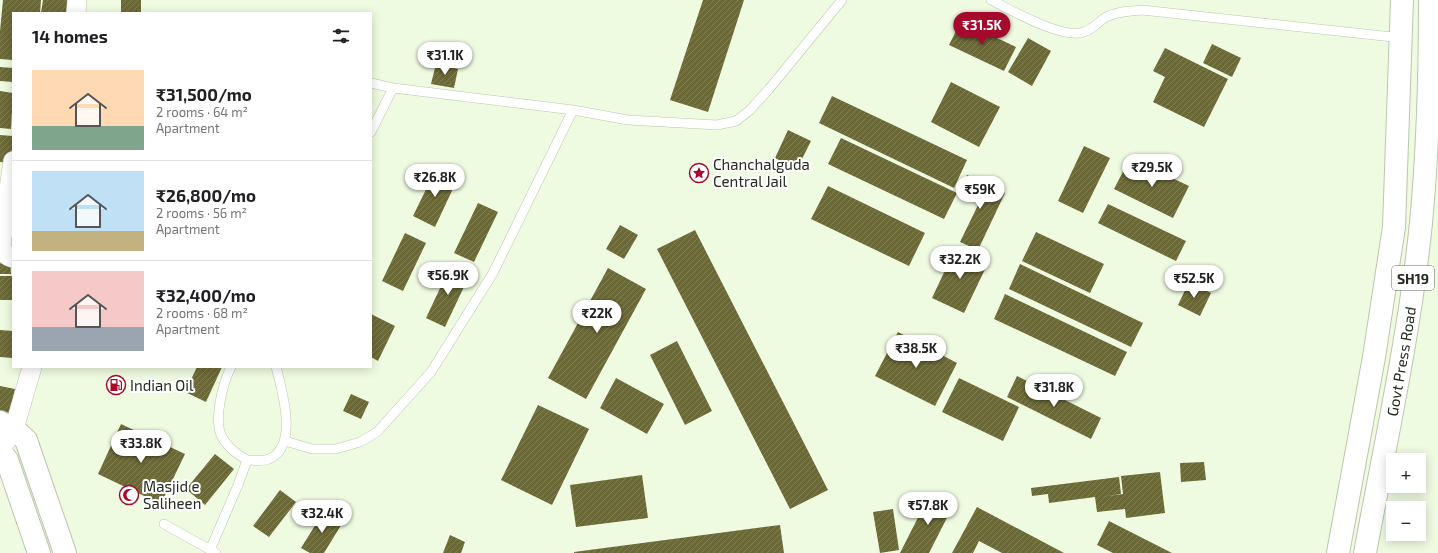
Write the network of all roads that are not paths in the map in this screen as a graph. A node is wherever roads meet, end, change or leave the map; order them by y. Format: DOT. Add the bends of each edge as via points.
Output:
graph roads {
  1 [pos="77,0"];
  2 [pos="842,0"];
  3 [pos="991,0"];
  4 [pos="1402,0"];
  5 [pos="1430,0"];
  6 [pos="76,12"];
  7 [pos="1402,38"];
  8 [pos="372,83"];
  9 [pos="393,88"];
  10 [pos="573,110"];
  11 [pos="372,130"];
  12 [pos="12,169"];
  13 [pos="12,258"];
  14 [pos="32,368"];
  15 [pos="230,368"];
  16 [pos="276,368"];
  17 [pos="7,426"];
  18 [pos="285,441"];
  19 [pos="0,450"];
  20 [pos="247,460"];
  21 [pos="164,524"];
  22 [pos="213,551"];
  23 [pos="39,553"];
  24 [pos="65,553"];
  25 [pos="1338,553"];
  26 [pos="1365,553"];
  1 -- 6 [label="street"];
  2 -- 10 [label="lane" via="769,89 736,121 717,125 628,120"];
  3 -- 7 [label="lane" via="1060,32 1072,35 1093,28 1106,17 1142,10"];
  4 -- 7 [label="main road, SH19"];
  5 -- 26 [label="main road, Govt Press Road / SH19" via="1430,66 1421,223 1407,323"];
  7 -- 25 [label="main road, SH19" via="1394,227 1374,357"];
  8 -- 9 [label="lane"];
  9 -- 10 [label="lane"];
  9 -- 11 [label="lane"];
  10 -- 18 [label="lane" via="493,273 431,372 377,432 360,442 336,449 312,449"];
  12 -- 13 [label="street" via="2,250"];
  14 -- 17 [label="street"];
  15 -- 20 [label="lane" via="224,381 219,411 221,436 233,451"];
  16 -- 18 [label="lane" via="284,395"];
  17 -- 19 [label="street"];
  17 -- 24 [label="main road" via="26,440"];
  18 -- 20 [label="lane" via="270,459"];
  19 -- 23 [label="main road" via="7,460"];
  20 -- 22 [label="lane"];
  21 -- 22 [label="lane"];
}
